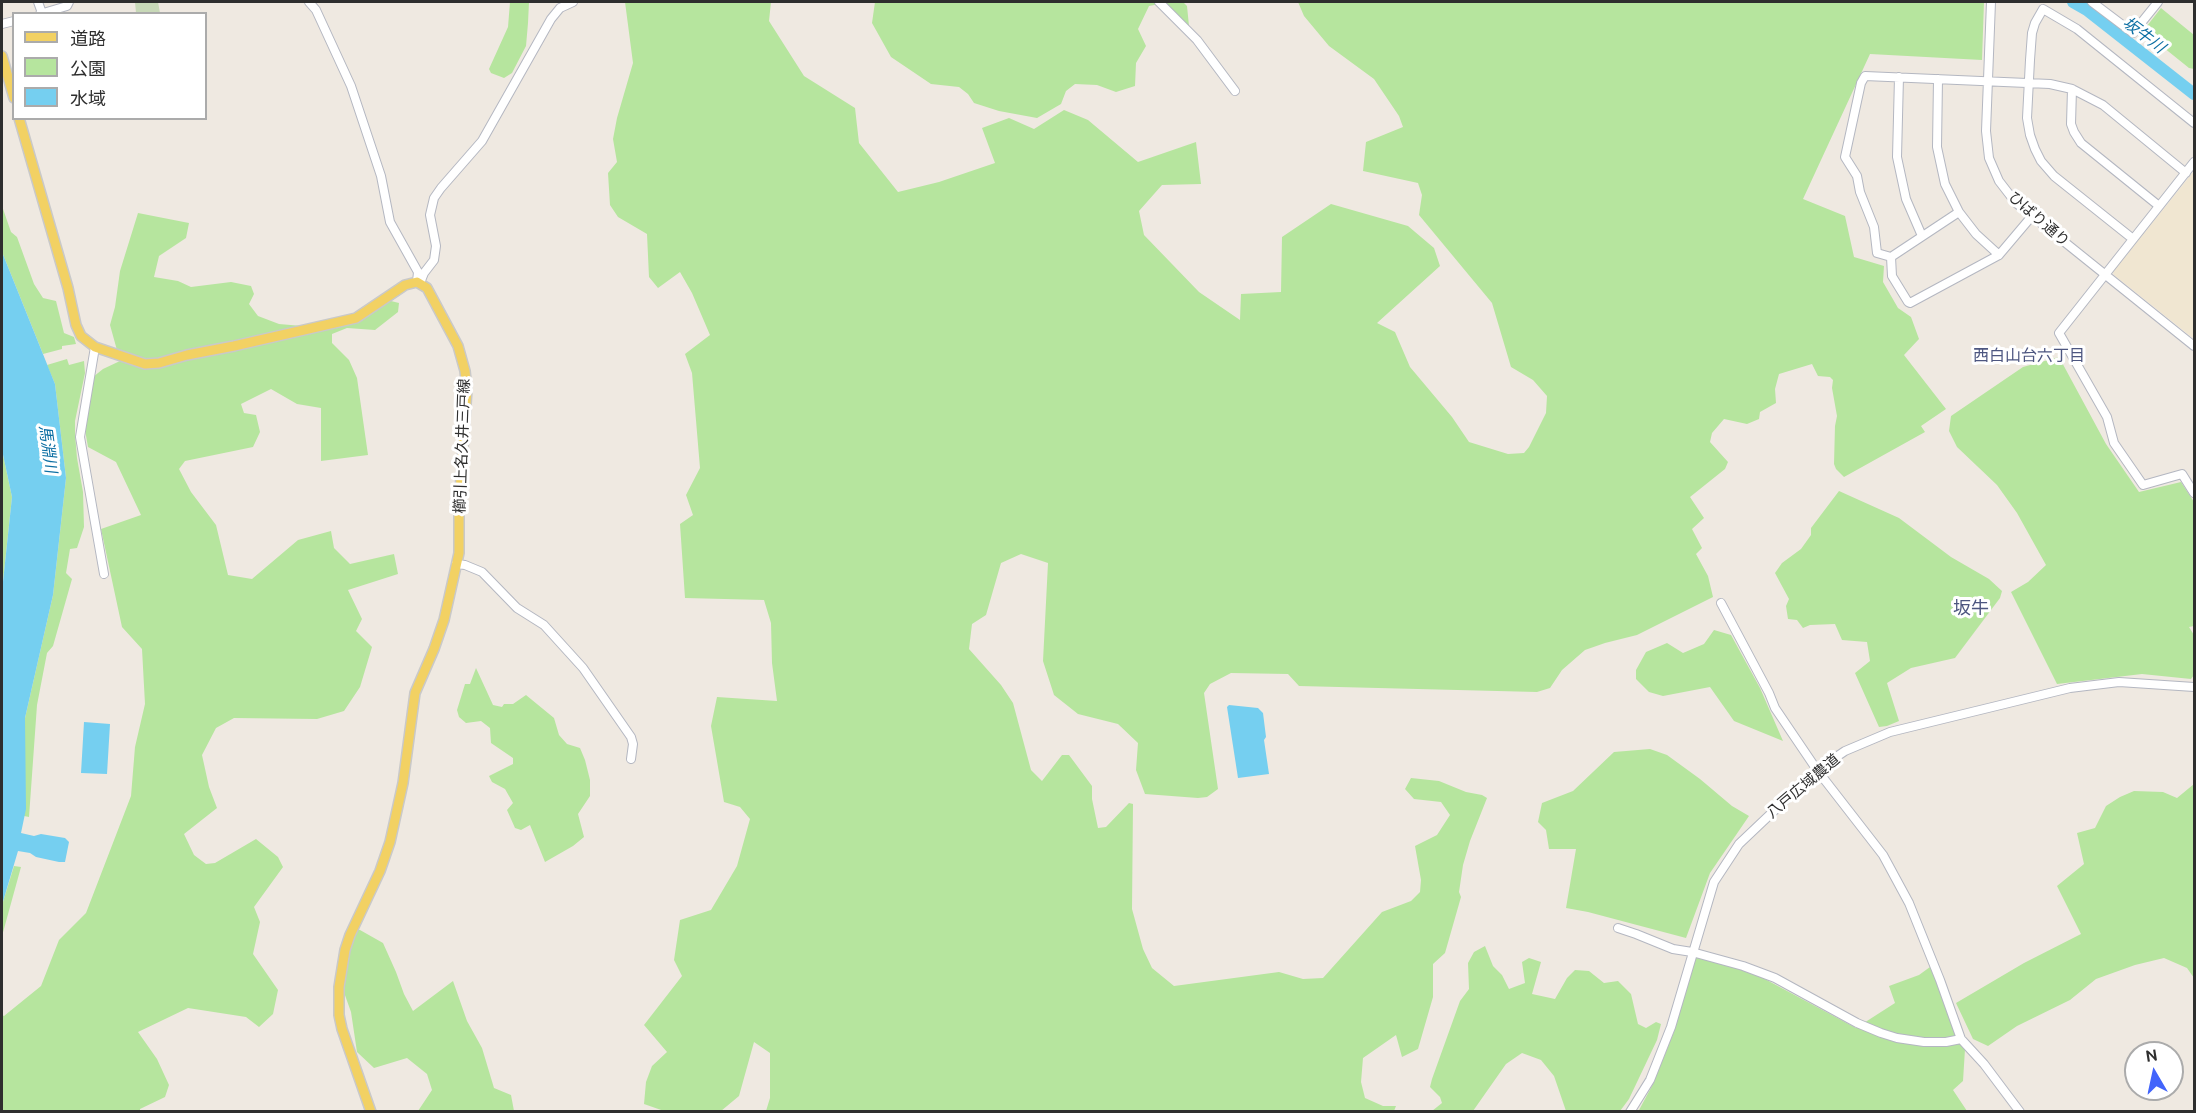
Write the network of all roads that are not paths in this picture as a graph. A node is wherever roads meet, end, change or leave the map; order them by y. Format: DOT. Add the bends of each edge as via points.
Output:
graph roads {
  1 [pos="69,2"];
  2 [pos="309,2"];
  3 [pos="573,2"];
  4 [pos="1159,2"];
  5 [pos="1991,2"];
  6 [pos="2092,2"];
  7 [pos="2158,2"];
  8 [pos="57,11"];
  9 [pos="2,56"];
  10 [pos="1899,77"];
  11 [pos="1938,79"];
  12 [pos="1988,81"];
  13 [pos="2029,82"];
  14 [pos="2072,89"];
  15 [pos="12,91"];
  16 [pos="1235,91"];
  17 [pos="21,120"];
  18 [pos="2194,123"];
  19 [pos="2194,162"];
  20 [pos="2186,173"];
  21 [pos="2160,206"];
  22 [pos="1959,212"];
  23 [pos="2031,216"];
  24 [pos="1922,236"];
  25 [pos="2133,239"];
  26 [pos="1999,255"];
  27 [pos="1892,257"];
  28 [pos="2105,275"];
  29 [pos="418,283"];
  30 [pos="2194,346"];
  31 [pos="95,347"];
  32 [pos="2194,493"];
  33 [pos="456,564"];
  34 [pos="104,574"];
  35 [pos="1721,603"];
  36 [pos="2194,687"];
  37 [pos="631,759"];
  38 [pos="1817,770"];
  39 [pos="1618,928"];
  40 [pos="1692,952"];
  41 [pos="1961,1040"];
  42 [pos="371,1112"];
  43 [pos="1630,1112"];
  44 [pos="2020,1112"];
  1 -- 8 [label="street"];
  2 -- 29 [label="street" via="351,86 381,176 390,222 418,272"];
  3 -- 29 [label="street" via="560,8 551,20 482,141 434,198 430,215 436,246 434,260"];
  4 -- 16 [label="street" via="1197,40"];
  5 -- 12 [label="street, ひばり通り"];
  6 -- 7 [label="street" via="2133,33"];
  9 -- 15 [label="main road"];
  10 -- 11 [label="street"];
  10 -- 24 [label="street" via="1897,157 1906,199"];
  10 -- 27 [label="street" via="1865,76 1845,157 1857,176 1874,227 1877,253"];
  11 -- 12 [label="street"];
  11 -- 22 [label="street" via="1937,147 1945,184"];
  12 -- 13 [label="street"];
  12 -- 23 [label="street, ひばり通り" via="1989,158 2004,188"];
  13 -- 14 [label="street"];
  13 -- 18 [label="street" via="2032,33 2043,9 2076,29"];
  13 -- 25 [label="street" via="2027,118 2041,161 2054,176"];
  14 -- 20 [label="street" via="2103,105"];
  14 -- 21 [label="street" via="2071,124 2081,142"];
  17 -- 31 [label="main road" via="76,325 81,336"];
  19 -- 20 [label="street"];
  20 -- 21 [label="street"];
  21 -- 25 [label="street"];
  22 -- 24 [label="street"];
  22 -- 26 [label="street"];
  23 -- 26 [label="street"];
  23 -- 28 [label="street, ひばり通り"];
  24 -- 27 [label="street"];
  25 -- 28 [label="street"];
  26 -- 27 [label="street" via="1910,303 1892,276"];
  28 -- 30 [label="street, ひばり通り"];
  28 -- 32 [label="street" via="2059,333 2107,417 2114,443 2142,485 2182,474"];
  29 -- 31 [label="main road" via="405,285 347,321 159,363 145,364"];
  29 -- 33 [label="main road, 櫛引上名久井三戸線" via="427,288 451,329 465,371"];
  31 -- 34 [label="street" via="80,437"];
  33 -- 37 [label="street" via="482,572 517,608 544,625 584,668 632,737"];
  33 -- 42 [label="main road, 櫛引上名久井三戸線" via="444,620 416,693 390,842 350,935 341,969 342,1029"];
  35 -- 38 [label="street" via="1775,708"];
  36 -- 38 [label="street, 八戸広域農道" via="2120,682 2070,688 1890,732 1845,751"];
  38 -- 40 [label="street, 八戸広域農道" via="1745,837 1723,865"];
  38 -- 41 [label="street" via="1883,855 1909,903"];
  39 -- 40 [label="street" via="1673,949"];
  40 -- 41 [label="street" via="1775,978 1881,1034 1924,1042"];
  40 -- 43 [label="street, 八戸広域農道" via="1671,1027 1650,1080"];
  41 -- 44 [label="street"];
}
